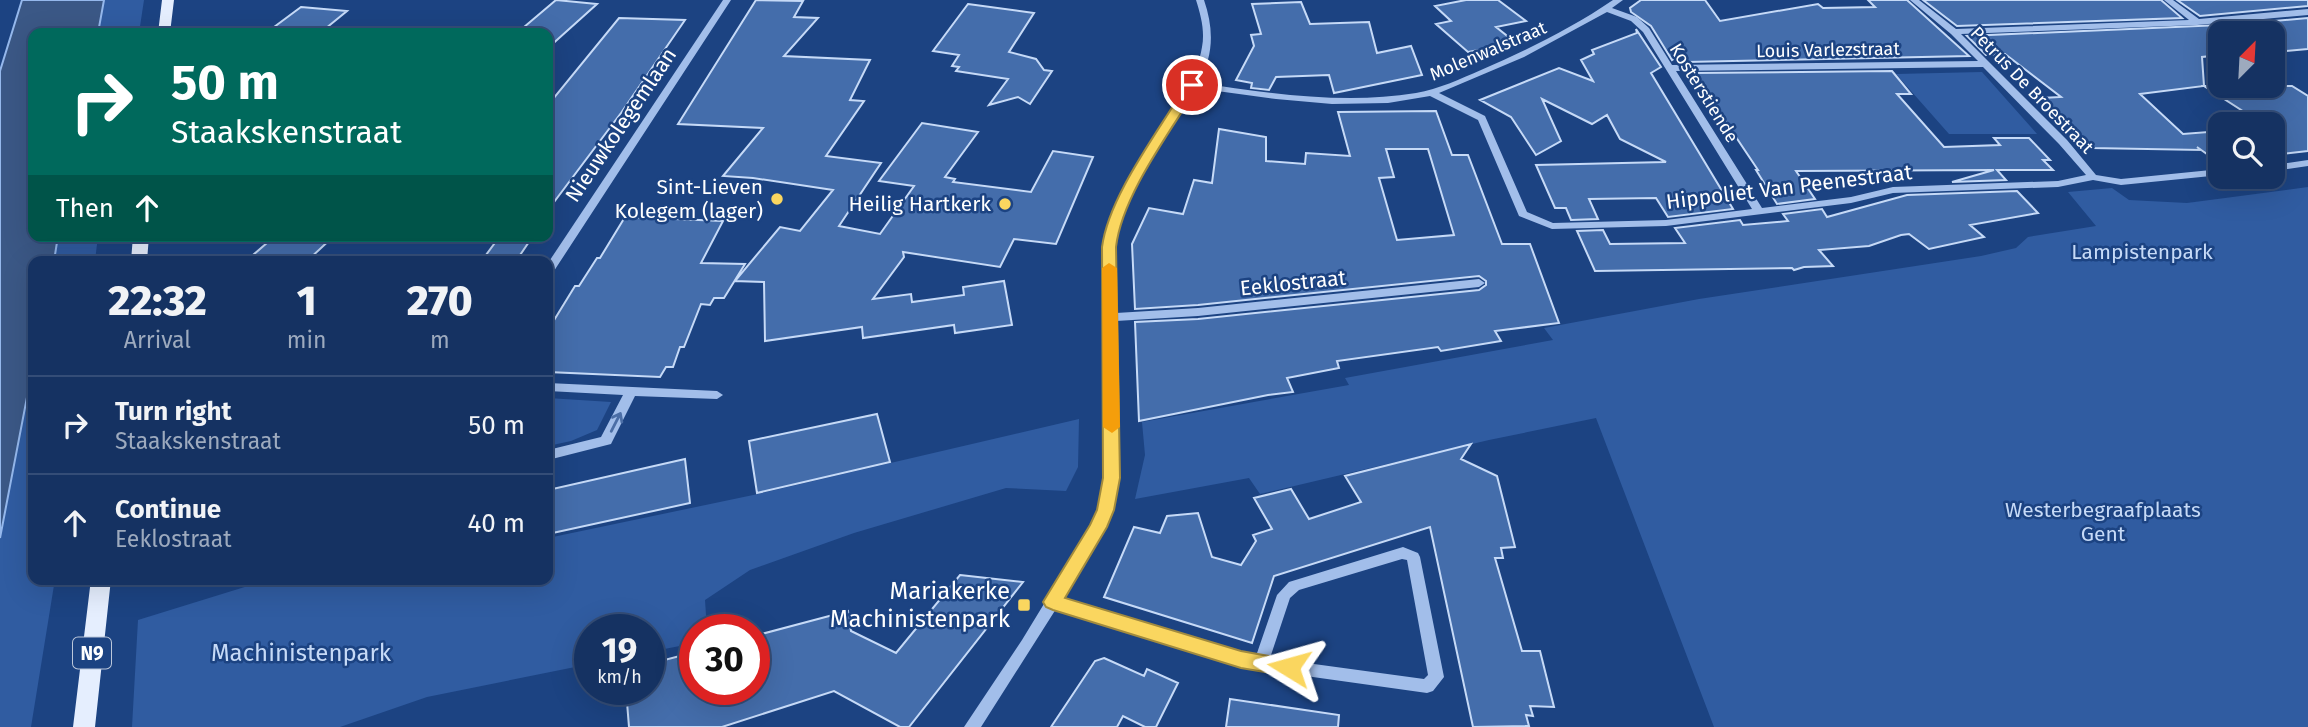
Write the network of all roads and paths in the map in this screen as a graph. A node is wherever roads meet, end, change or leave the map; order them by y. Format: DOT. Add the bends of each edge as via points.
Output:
graph roads {
  1 [pos="168,0"];
  2 [pos="727,0"];
  3 [pos="1200,0"];
  4 [pos="1619,0"];
  5 [pos="1914,0"];
  6 [pos="2168,0"];
  7 [pos="1606,9"];
  8 [pos="2308,12"];
  9 [pos="2197,22"];
  10 [pos="165,28"];
  11 [pos="1954,32"];
  12 [pos="1986,64"];
  13 [pos="1671,68"];
  14 [pos="1192,85"];
  15 [pos="1431,93"];
  16 [pos="2308,163"];
  17 [pos="2285,166"];
  18 [pos="2208,173"];
  19 [pos="2093,177"];
  20 [pos="1759,212"];
  21 [pos="553,263"];
  22 [pos="1479,283"];
  23 [pos="1110,317"];
  24 [pos="553,387"];
  25 [pos="632,392"];
  26 [pos="717,395"];
  27 [pos="553,454"];
  28 [pos="100,585"];
  29 [pos="1053,602"];
  30 [pos="1261,663"];
  31 [pos="84,727"];
  32 [pos="972,727"];
  1 -- 10 [label="main road"];
  2 -- 21 [label="street, Nieuwkolegemlaan"];
  3 -- 14 [label="street" via="1209,27 1205,56"];
  4 -- 7 [label="street, Molenwalstraat"];
  5 -- 11 [label="street, Petrus De Broestraat"];
  6 -- 9 [label="street"];
  7 -- 13 [label="street, Kosterstiende" via="1634,19"];
  7 -- 15 [label="street, Molenwalstraat" via="1546,45"];
  8 -- 9 [label="street"];
  9 -- 11 [label="street"];
  11 -- 12 [label="street, Petrus De Broestraat"];
  12 -- 13 [label="street, Louis Varlezstraat"];
  12 -- 19 [label="street, Petrus De Broestraat"];
  13 -- 20 [label="street, Kosterstiende"];
  14 -- 15 [label="street, Molenwalstraat" via="1338,102"];
  14 -- 23 [label="street" via="1111,229"];
  15 -- 20 [label="street, Hippoliet Van Peenestraat" via="1482,118 1523,214 1552,226 1665,223"];
  16 -- 17 [label="street"];
  18 -- 19 [label="street, Hippoliet Van Peenestraat" via="2122,182"];
  19 -- 20 [label="street, Hippoliet Van Peenestraat" via="2075,183 1893,190 1851,201"];
  22 -- 23 [label="street, Eeklostraat"];
  23 -- 29 [label="street" via="1112,466 1105,510"];
  24 -- 25 [label="street"];
  25 -- 26 [label="street"];
  27 -- 25 [label="street, one-way" via="607,441"];
  28 -- 31 [label="main road, N9"];
  29 -- 30 [label="street"];
  29 -- 32 [label="street"];
  30 -- 30 [label="street" via="1284,595 1293,586 1403,553 1413,557 1436,677 1427,686"];
}
